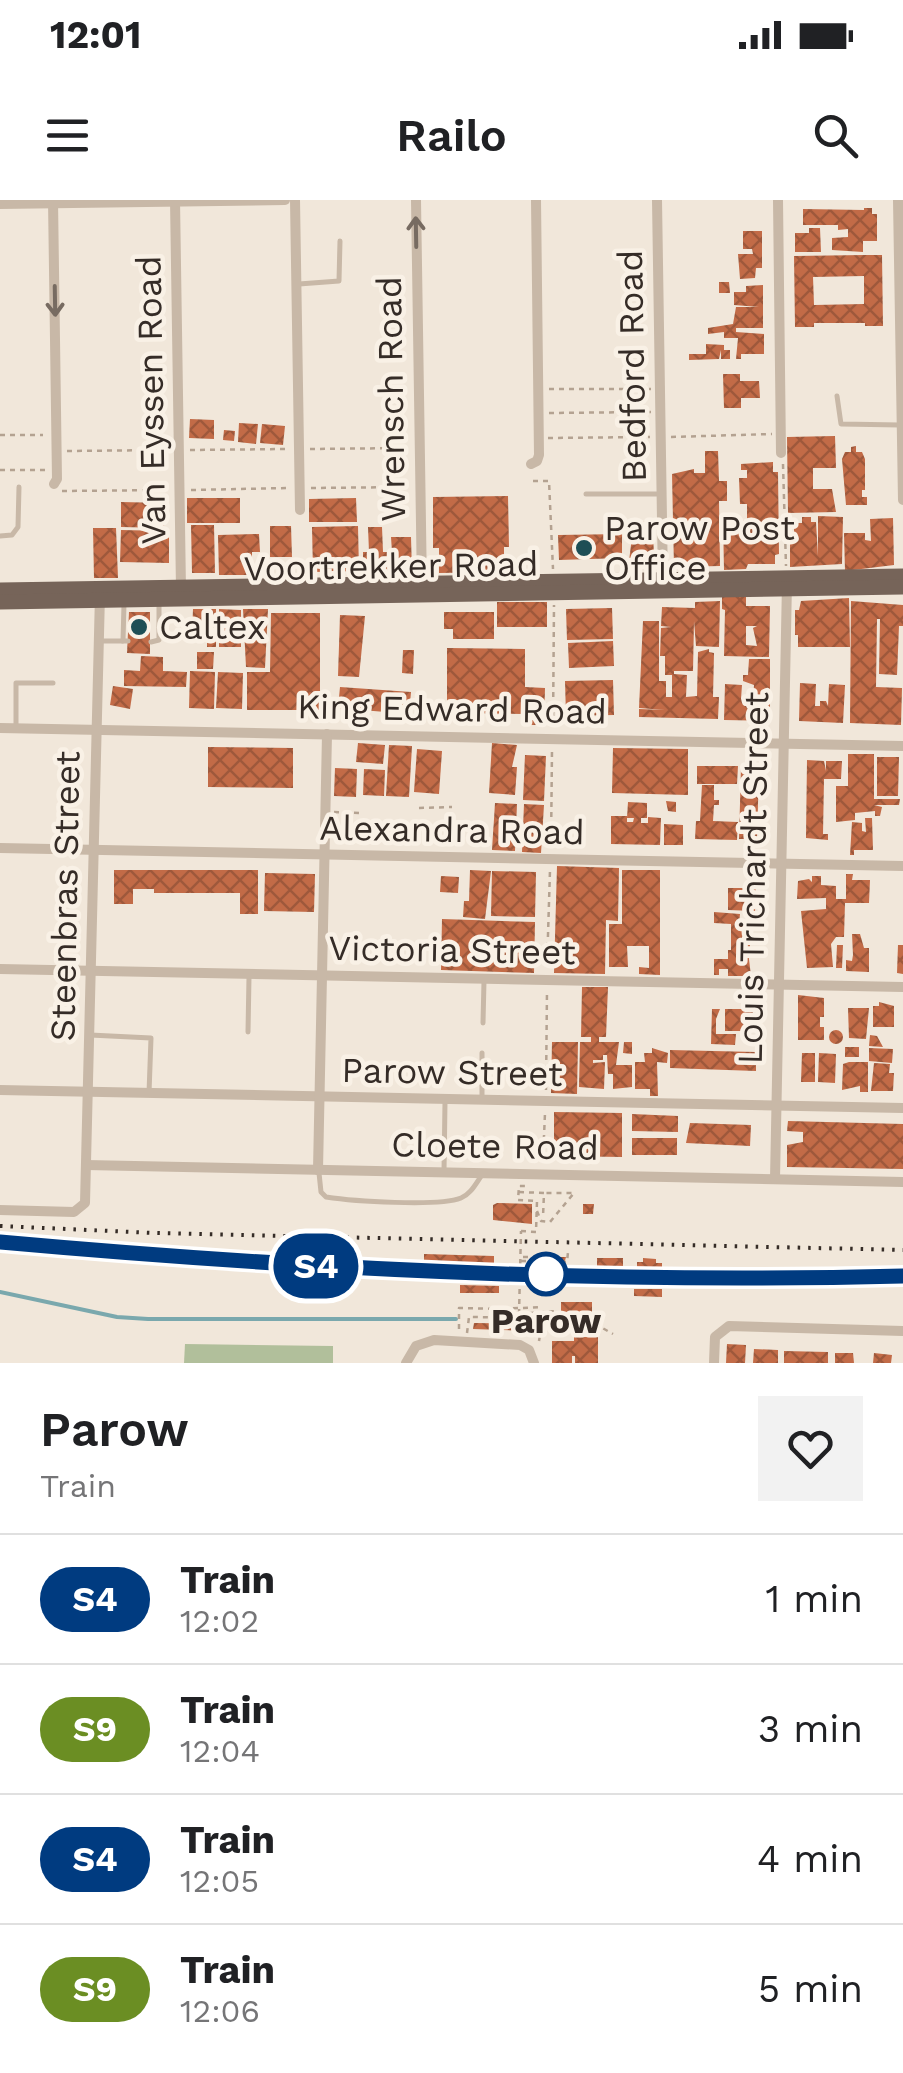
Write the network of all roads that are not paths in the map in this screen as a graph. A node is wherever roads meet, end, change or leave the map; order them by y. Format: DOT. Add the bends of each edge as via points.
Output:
graph roads {
  1 [pos="288,200"];
  2 [pos="416,200"];
  3 [pos="536,200"];
  4 [pos="657,200"];
  5 [pos="778,200"];
  6 [pos="898,200"];
  7 [pos="175,201"];
  8 [pos="53,202"];
  9 [pos="0,204"];
  10 [pos="340,241"];
  11 [pos="296,284"];
  12 [pos="837,396"];
  13 [pos="902,425"];
  14 [pos="782,458"];
  15 [pos="530,464"];
  16 [pos="19,487"];
  17 [pos="57,488"];
  18 [pos="586,494"];
  19 [pos="662,494"];
  20 [pos="903,500"];
  21 [pos="300,510"];
  22 [pos="0,536"];
  23 [pos="903,576"];
  24 [pos="787,583"];
  25 [pos="663,585"];
  26 [pos="903,587"];
  27 [pos="0,590"];
  28 [pos="422,591"];
  29 [pos="100,593"];
  30 [pos="181,593"];
  31 [pos="124,599"];
  32 [pos="159,599"];
  33 [pos="0,602"];
  34 [pos="99,641"];
  35 [pos="154,641"];
  36 [pos="54,684"];
  37 [pos="0,728"];
  38 [pos="16,728"];
  39 [pos="97,730"];
  40 [pos="328,734"];
  41 [pos="782,744"];
  42 [pos="903,746"];
  43 [pos="0,848"];
  44 [pos="94,850"];
  45 [pos="325,854"];
  46 [pos="781,864"];
  47 [pos="903,866"];
  48 [pos="0,969"];
  49 [pos="91,971"];
  50 [pos="249,974"];
  51 [pos="322,975"];
  52 [pos="484,978"];
  53 [pos="779,985"];
  54 [pos="903,987"];
  55 [pos="483,1024"];
  56 [pos="248,1032"];
  57 [pos="90,1035"];
  58 [pos="482,1053"];
  59 [pos="0,1090"];
  60 [pos="88,1092"];
  61 [pos="149,1093"];
  62 [pos="319,1096"];
  63 [pos="445,1099"];
  64 [pos="482,1100"];
  65 [pos="777,1106"];
  66 [pos="903,1108"];
  67 [pos="86,1165"];
  68 [pos="318,1170"];
  69 [pos="444,1172"];
  70 [pos="483,1173"];
  71 [pos="776,1179"];
  72 [pos="903,1182"];
  73 [pos="0,1210"];
  74 [pos="903,1331"];
  75 [pos="406,1363"];
  76 [pos="534,1363"];
  77 [pos="714,1363"];
  1 -- 7 [label="street"];
  1 -- 11 [label="street"];
  28 -- 2 [label="street, Wrensch Road, one-way"];
  3 -- 15 [label="street" via="539,455"];
  4 -- 19 [label="street, Bedford Road"];
  5 -- 14 [label="street"];
  6 -- 13 [label="street"];
  7 -- 8 [label="street"];
  7 -- 30 [label="street, Van Eyssen Road"];
  8 -- 9 [label="street"];
  8 -- 17 [label="street, one-way"];
  10 -- 11 [label="lane" via="339,281"];
  11 -- 21 [label="street"];
  12 -- 13 [label="lane" via="841,424"];
  13 -- 20 [label="street"];
  16 -- 22 [label="lane" via="17,530"];
  18 -- 19 [label="lane"];
  19 -- 25 [label="street, Bedford Road"];
  23 -- 24 [label="main road, Voortrekker Road"];
  24 -- 25 [label="main road, Voortrekker Road"];
  24 -- 26 [label="main road, Voortrekker Road"];
  24 -- 41 [label="street, Louis Trichardt Street"];
  25 -- 28 [label="main road, Voortrekker Road"];
  27 -- 29 [label="main road, Voortrekker Road"];
  28 -- 30 [label="main road, Voortrekker Road"];
  29 -- 30 [label="main road, Voortrekker Road"];
  29 -- 31 [label="main road, Voortrekker Road"];
  29 -- 33 [label="main road, Voortrekker Road"];
  29 -- 34 [label="street, Steenbras Street"];
  30 -- 32 [label="main road, Voortrekker Road"];
  31 -- 32 [label="main road, Voortrekker Road"];
  31 -- 34 [label="lane" via="125,641"];
  32 -- 35 [label="lane"];
  34 -- 39 [label="street, Steenbras Street"];
  36 -- 38 [label="lane" via="16,683"];
  37 -- 38 [label="street, King Edward Road"];
  38 -- 39 [label="street, King Edward Road"];
  39 -- 40 [label="street, King Edward Road"];
  39 -- 44 [label="street, Steenbras Street"];
  40 -- 41 [label="street, King Edward Road"];
  40 -- 45 [label="street"];
  41 -- 42 [label="street, King Edward Road"];
  41 -- 46 [label="street, Louis Trichardt Street"];
  43 -- 44 [label="street, Alexandra Road"];
  44 -- 45 [label="street, Alexandra Road"];
  44 -- 49 [label="street, Steenbras Street"];
  45 -- 46 [label="street, Alexandra Road"];
  45 -- 51 [label="street"];
  46 -- 47 [label="street, Alexandra Road"];
  46 -- 53 [label="street, Louis Trichardt Street"];
  48 -- 49 [label="street, Victoria Street"];
  49 -- 50 [label="street, Victoria Street"];
  49 -- 57 [label="street, Steenbras Street"];
  50 -- 51 [label="street, Victoria Street"];
  50 -- 56 [label="lane"];
  51 -- 52 [label="street, Victoria Street"];
  51 -- 62 [label="street"];
  52 -- 53 [label="street, Victoria Street"];
  52 -- 55 [label="lane"];
  53 -- 54 [label="street, Victoria Street"];
  53 -- 65 [label="street, Louis Trichardt Street"];
  57 -- 60 [label="street, Steenbras Street"];
  57 -- 61 [label="lane" via="151,1038"];
  58 -- 64 [label="lane"];
  59 -- 60 [label="street, Parow Street"];
  60 -- 61 [label="street, Parow Street"];
  60 -- 67 [label="street, Steenbras Street"];
  61 -- 62 [label="street, Parow Street"];
  62 -- 63 [label="street, Parow Street"];
  62 -- 68 [label="street"];
  63 -- 64 [label="street, Parow Street"];
  63 -- 69 [label="lane"];
  64 -- 65 [label="street, Parow Street"];
  65 -- 66 [label="street, Parow Street"];
  65 -- 71 [label="street, Louis Trichardt Street"];
  67 -- 68 [label="street, Cloete Road"];
  67 -- 73 [label="street, Steenbras Street" via="84,1206 74,1212"];
  68 -- 69 [label="street, Cloete Road"];
  68 -- 70 [label="lane" via="326,1197 371,1201 455,1200"];
  69 -- 70 [label="street, Cloete Road"];
  70 -- 71 [label="street, Cloete Road"];
  71 -- 72 [label="street, Cloete Road"];
  74 -- 77 [label="street" via="728,1326 714,1342"];
  75 -- 76 [label="street" via="416,1346 434,1340 520,1345"];
}
